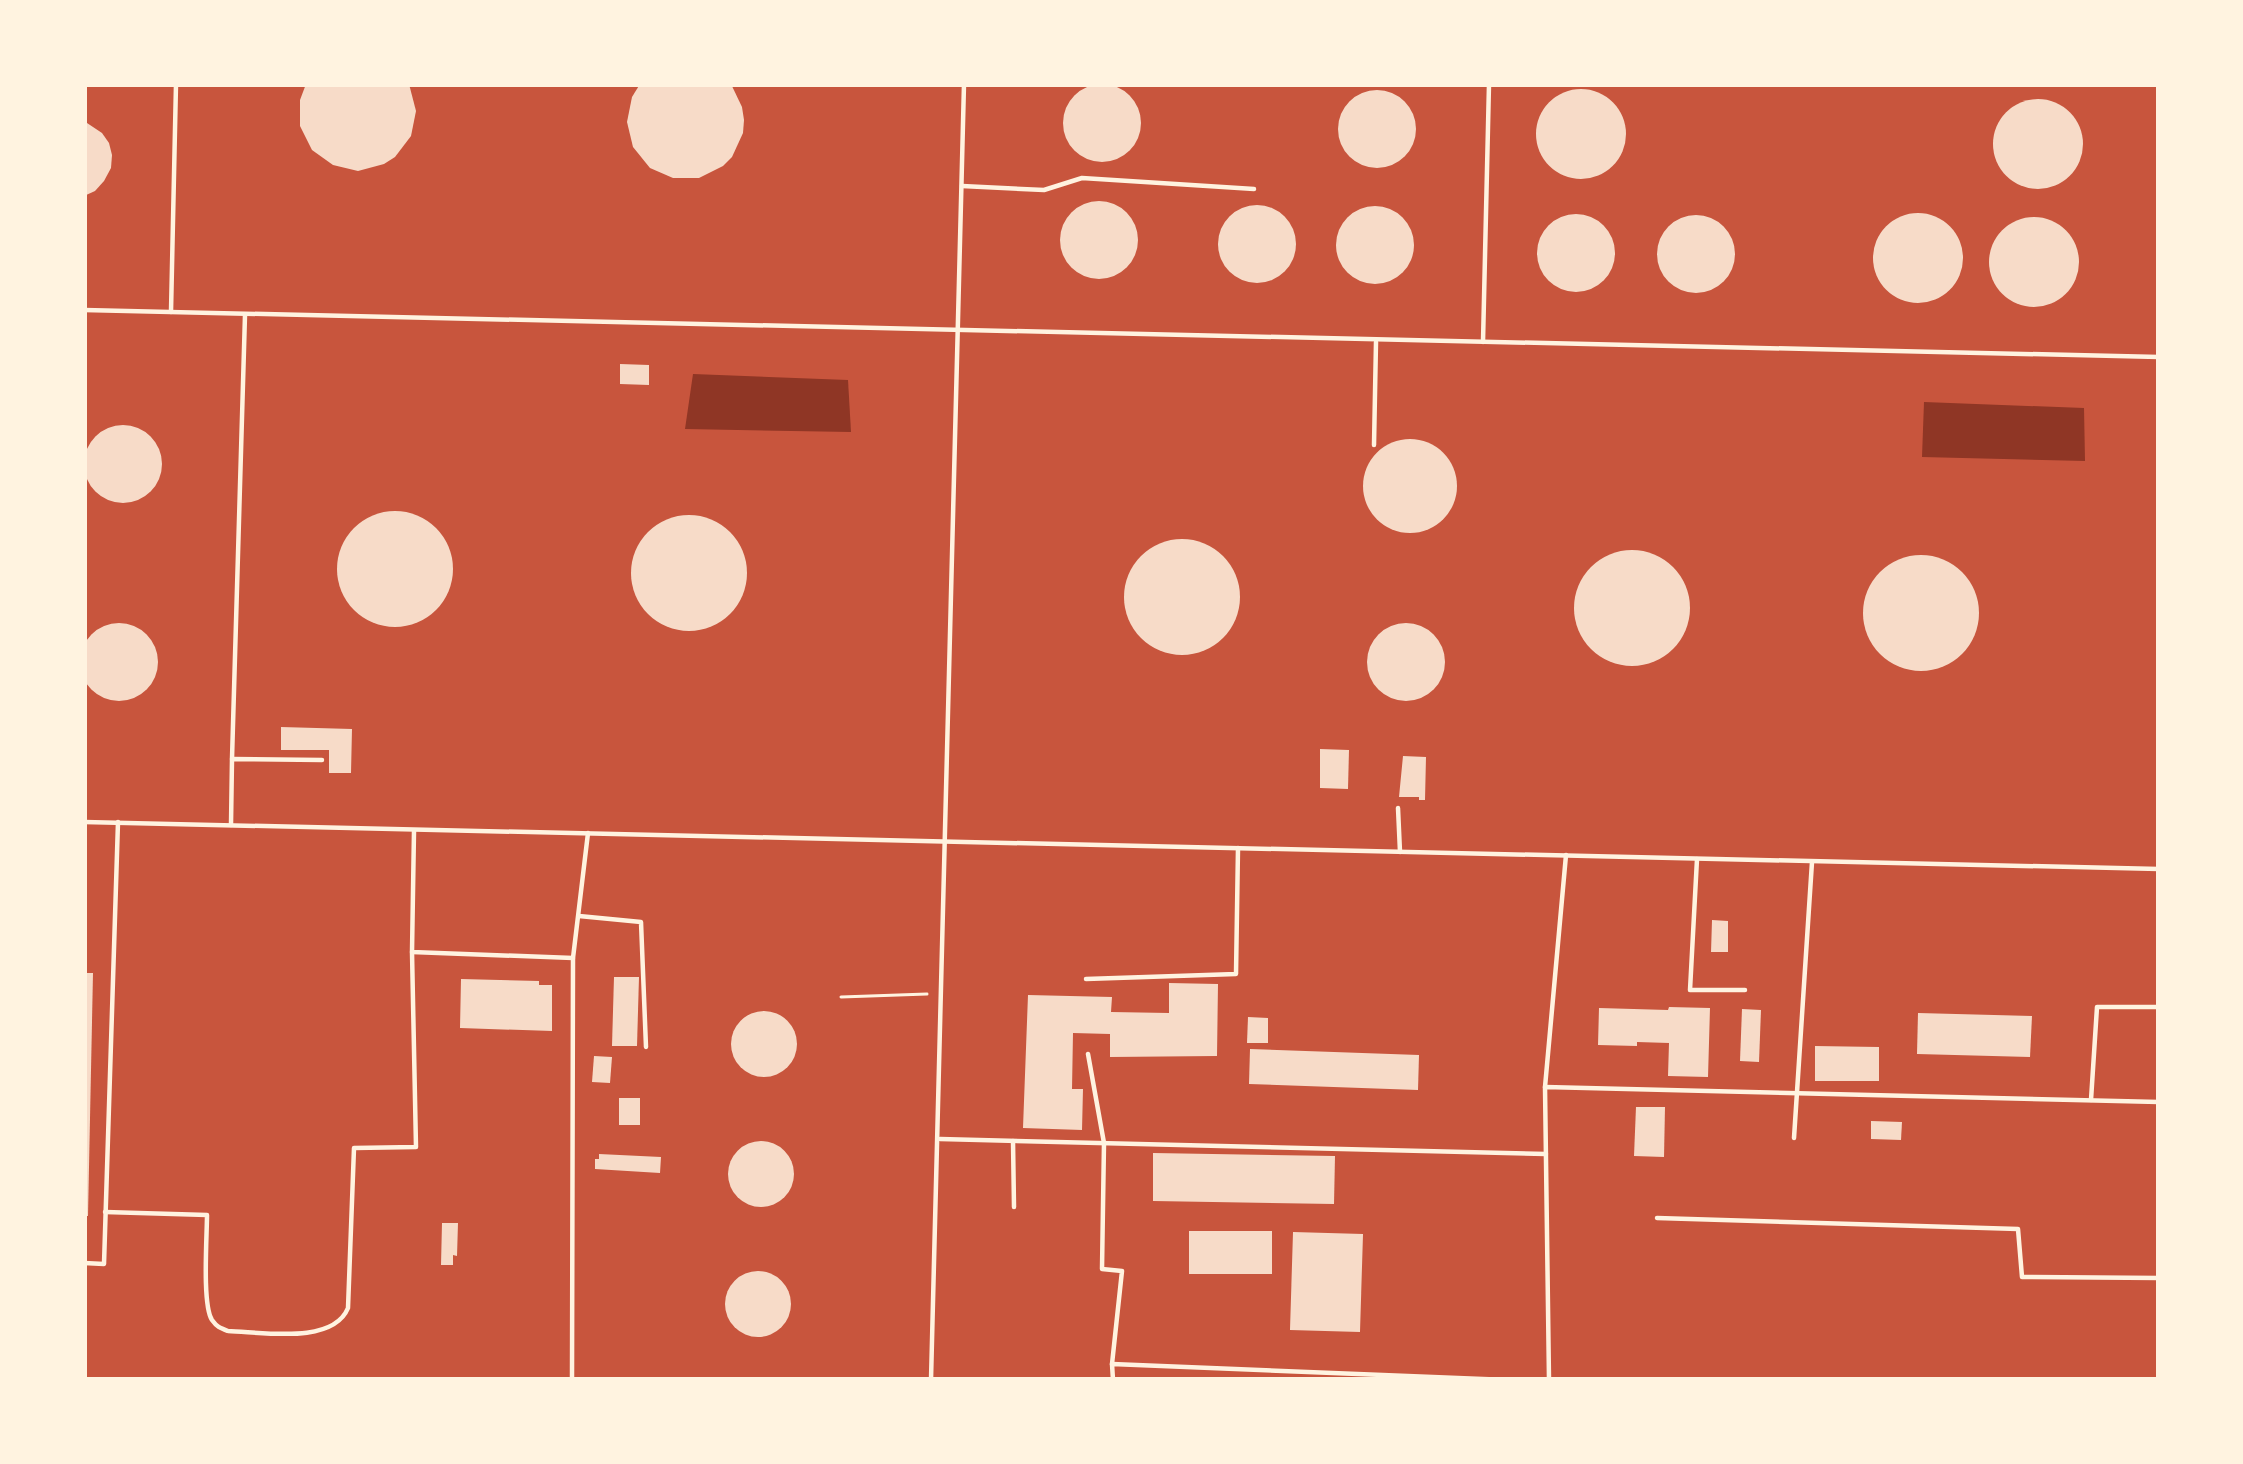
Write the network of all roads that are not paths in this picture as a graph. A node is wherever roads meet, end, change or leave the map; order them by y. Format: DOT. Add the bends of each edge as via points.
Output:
graph roads {
  1 [pos="176,84"];
  2 [pos="964,84"];
  3 [pos="1489,84"];
  4 [pos="962,186"];
  5 [pos="1254,189"];
  6 [pos="84,310"];
  7 [pos="171,312"];
  8 [pos="245,314"];
  9 [pos="958,331"];
  10 [pos="1376,340"];
  11 [pos="1483,342"];
  12 [pos="2159,357"];
  13 [pos="1374,445"];
  14 [pos="232,759"];
  15 [pos="322,760"];
  16 [pos="1398,808"];
  17 [pos="84,822"];
  18 [pos="118,822"];
  19 [pos="231,825"];
  20 [pos="414,829"];
  21 [pos="588,833"];
  22 [pos="945,841"];
  23 [pos="1238,848"];
  24 [pos="1400,852"];
  25 [pos="1566,855"];
  26 [pos="1697,859"];
  27 [pos="1812,861"];
  28 [pos="2159,869"];
  29 [pos="578,916"];
  30 [pos="412,952"];
  31 [pos="573,958"];
  32 [pos="1086,980"];
  33 [pos="1745,990"];
  34 [pos="2159,1006"];
  35 [pos="646,1047"];
  36 [pos="1088,1054"];
  37 [pos="1545,1087"];
  38 [pos="1799,1093"];
  39 [pos="2091,1100"];
  40 [pos="2159,1102"];
  41 [pos="1794,1138"];
  42 [pos="937,1139"];
  43 [pos="1013,1141"];
  44 [pos="1104,1143"];
  45 [pos="1546,1154"];
  46 [pos="1014,1207"];
  47 [pos="105,1212"];
  48 [pos="1657,1219"];
  49 [pos="84,1263"];
  50 [pos="2159,1279"];
  51 [pos="1112,1364"];
  52 [pos="572,1380"];
  53 [pos="932,1380"];
  54 [pos="1113,1380"];
  55 [pos="1508,1380"];
  56 [pos="1549,1380"];
  1 -- 7 [label="lane"];
  2 -- 4 [label="lane"];
  3 -- 11 [label="lane"];
  4 -- 5 [label="lane" via="1043,190 1082,178"];
  4 -- 9 [label="lane"];
  6 -- 7 [label="lane"];
  7 -- 8 [label="lane"];
  8 -- 9 [label="lane"];
  8 -- 14 [label="lane"];
  9 -- 10 [label="lane"];
  9 -- 22 [label="lane"];
  10 -- 11 [label="lane"];
  10 -- 13 [label="lane"];
  11 -- 12 [label="lane"];
  14 -- 15 [label="lane"];
  14 -- 19 [label="lane"];
  16 -- 24 [label="lane"];
  17 -- 18 [label="lane"];
  18 -- 19 [label="lane"];
  18 -- 47 [label="lane"];
  19 -- 20 [label="lane"];
  20 -- 21 [label="lane"];
  20 -- 30 [label="lane"];
  21 -- 22 [label="lane"];
  21 -- 29 [label="lane"];
  22 -- 23 [label="lane"];
  22 -- 42 [label="lane"];
  23 -- 24 [label="lane"];
  23 -- 32 [label="lane" via="1236,974"];
  24 -- 25 [label="lane"];
  25 -- 26 [label="lane"];
  25 -- 37 [label="lane"];
  26 -- 27 [label="lane"];
  26 -- 33 [label="lane" via="1690,990"];
  27 -- 28 [label="lane"];
  27 -- 38 [label="lane"];
  29 -- 31 [label="lane"];
  29 -- 35 [label="lane" via="640,922"];
  30 -- 31 [label="lane"];
  30 -- 47 [label="lane" via="416,1147 354,1148 348,1308 336,1324 314,1333 219,1327 207,1304 207,1215"];
  31 -- 52 [label="lane"];
  34 -- 39 [label="lane" via="2097,1007"];
  36 -- 44 [label="lane"];
  37 -- 38 [label="lane"];
  37 -- 45 [label="lane"];
  38 -- 39 [label="lane"];
  38 -- 41 [label="lane"];
  39 -- 40 [label="lane"];
  42 -- 43 [label="lane"];
  42 -- 53 [label="lane"];
  43 -- 44 [label="lane"];
  43 -- 46 [label="lane"];
  44 -- 45 [label="lane"];
  44 -- 51 [label="lane" via="1102,1269 1122,1271"];
  45 -- 56 [label="lane"];
  47 -- 49 [label="lane" via="104,1264"];
  48 -- 50 [label="lane" via="2018,1229 2022,1277"];
  51 -- 54 [label="lane"];
  51 -- 55 [label="lane"];
}
